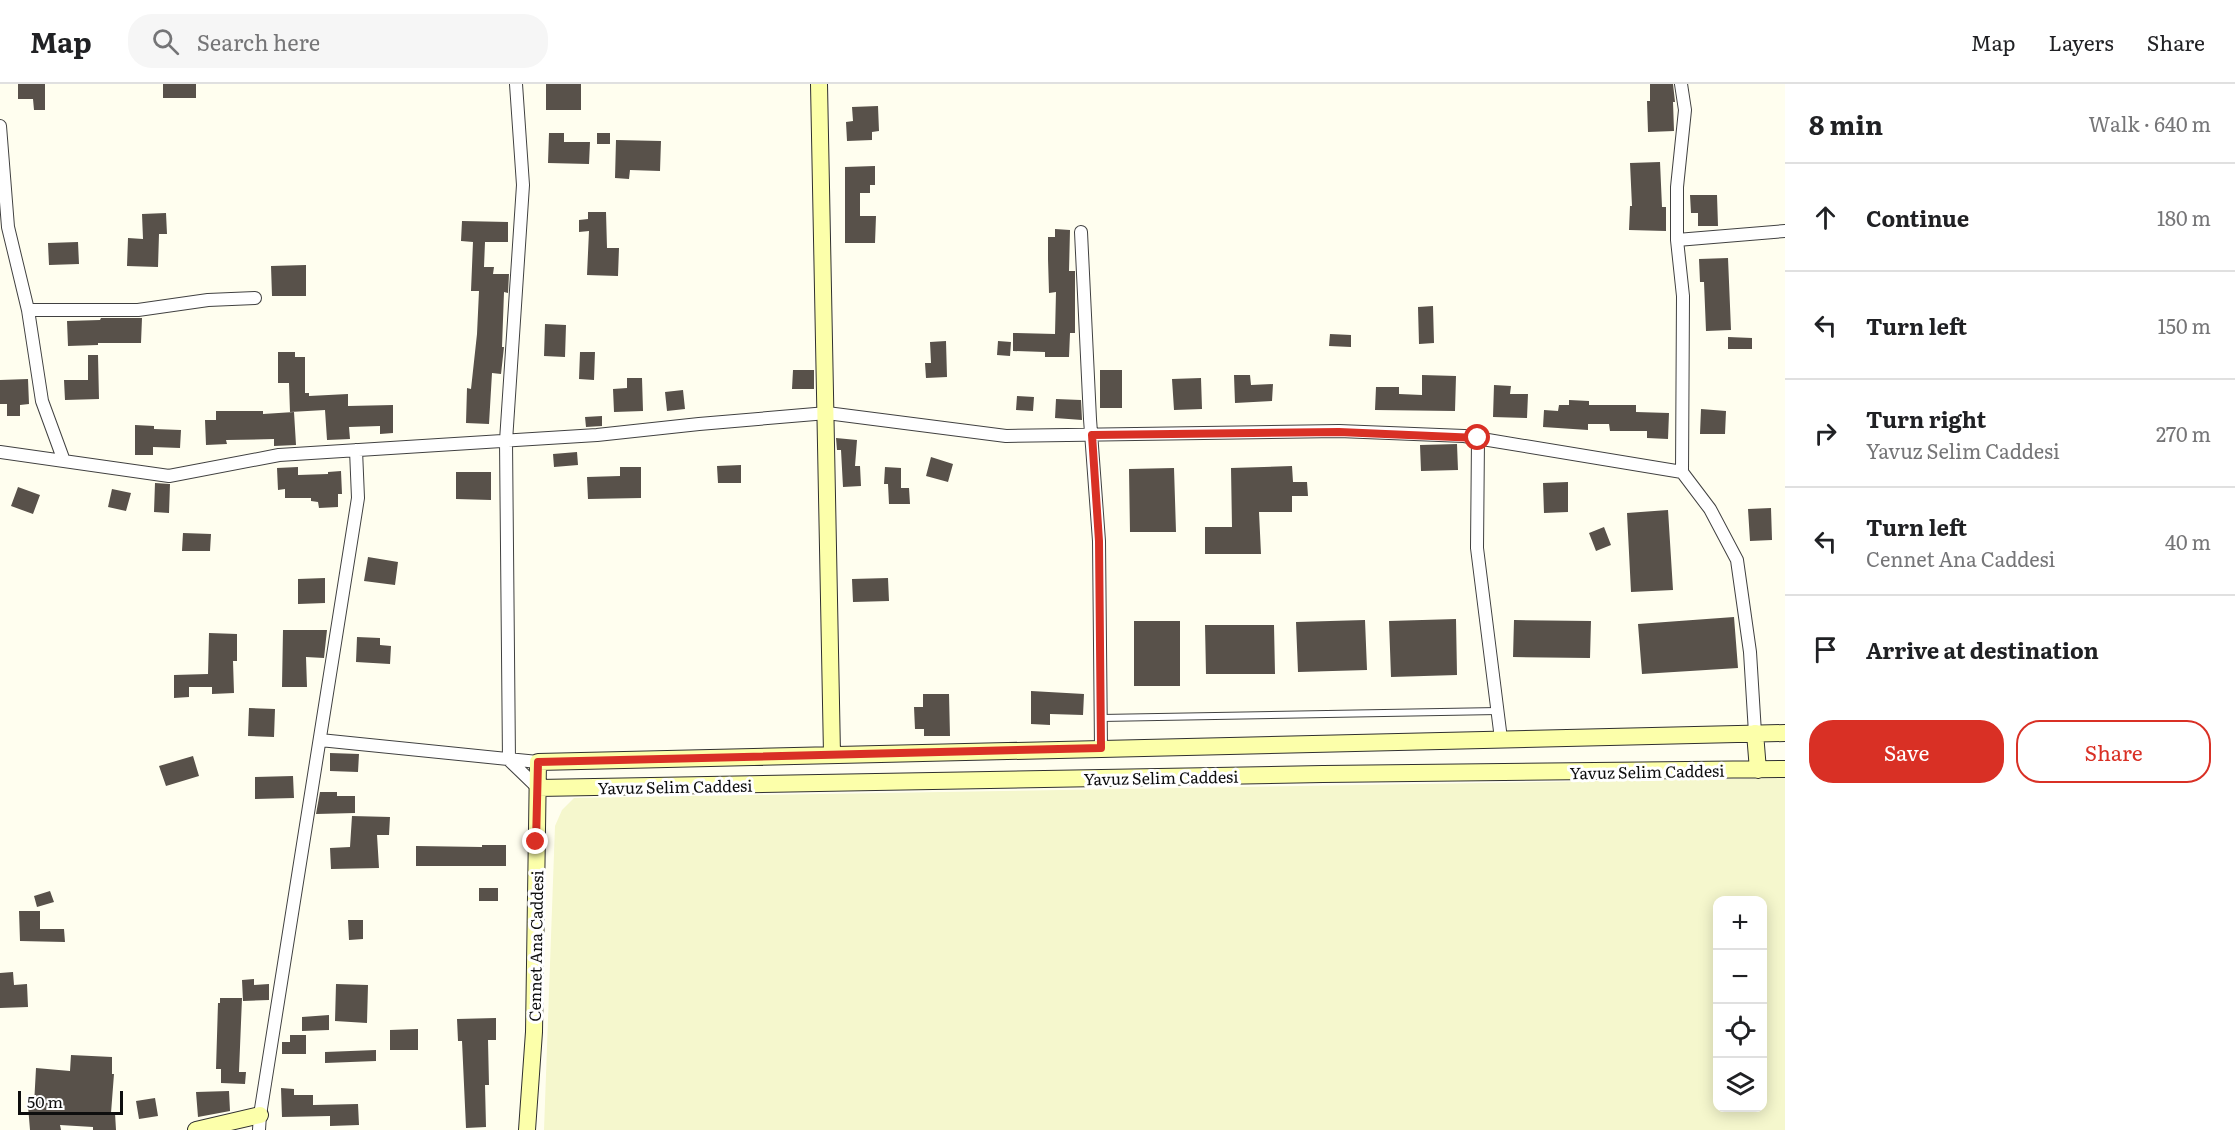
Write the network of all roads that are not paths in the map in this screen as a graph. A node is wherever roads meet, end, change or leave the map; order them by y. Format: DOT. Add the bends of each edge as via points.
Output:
graph roads {
  1 [pos="516,84"];
  2 [pos="819,84"];
  3 [pos="1681,84"];
  4 [pos="0,126"];
  5 [pos="4,228"];
  6 [pos="1785,231"];
  7 [pos="1081,232"];
  8 [pos="1677,240"];
  9 [pos="255,298"];
  10 [pos="28,310"];
  11 [pos="827,413"];
  12 [pos="1092,435"];
  13 [pos="1478,438"];
  14 [pos="506,441"];
  15 [pos="356,450"];
  16 [pos="0,452"];
  17 [pos="64,461"];
  18 [pos="1682,472"];
  19 [pos="1498,711"];
  20 [pos="1101,718"];
  21 [pos="1755,733"];
  22 [pos="1785,733"];
  23 [pos="1501,739"];
  24 [pos="320,740"];
  25 [pos="1101,748"];
  26 [pos="832,754"];
  27 [pos="509,760"];
  28 [pos="538,762"];
  29 [pos="1785,769"];
  30 [pos="1758,770"];
  31 [pos="538,788"];
  32 [pos="259,1123"];
  33 [pos="196,1130"];
  34 [pos="527,1130"];
  1 -- 14 [label="street" via="523,186"];
  2 -- 11 [label="street"];
  3 -- 8 [label="street" via="1685,110 1677,187"];
  4 -- 5 [label="street"];
  5 -- 10 [label="street"];
  6 -- 8 [label="street"];
  7 -- 12 [label="street"];
  8 -- 18 [label="street" via="1683,296"];
  9 -- 10 [label="street" via="138,310"];
  10 -- 17 [label="street" via="42,401"];
  11 -- 12 [label="street" via="1006,436"];
  11 -- 14 [label="street"];
  11 -- 26 [label="street"];
  12 -- 13 [label="street" via="1339,432"];
  12 -- 20 [label="street" via="1099,541"];
  13 -- 18 [label="street"];
  13 -- 19 [label="street" via="1477,548"];
  14 -- 15 [label="street"];
  14 -- 27 [label="street"];
  15 -- 17 [label="street" via="279,455 169,476"];
  15 -- 24 [label="street" via="358,498"];
  16 -- 17 [label="street"];
  18 -- 21 [label="street" via="1710,509 1737,560"];
  19 -- 20 [label="lane"];
  19 -- 23 [label="street"];
  20 -- 25 [label="street"];
  21 -- 22 [label="street, Yavuz Selim Caddesi"];
  21 -- 23 [label="street, Yavuz Selim Caddesi"];
  21 -- 30 [label="street"];
  23 -- 25 [label="street, Yavuz Selim Caddesi"];
  24 -- 27 [label="street"];
  24 -- 32 [label="street"];
  25 -- 26 [label="street, Yavuz Selim Caddesi"];
  26 -- 28 [label="street, Yavuz Selim Caddesi"];
  27 -- 28 [label="street"];
  27 -- 31 [label="street"];
  28 -- 31 [label="street, Cennet Ana Caddesi"];
  29 -- 30 [label="street, Yavuz Selim Caddesi"];
  30 -- 31 [label="street, Yavuz Selim Caddesi"];
  31 -- 34 [label="street, Cennet Ana Caddesi" via="534,1032"];
  32 -- 33 [label="street"];
}
